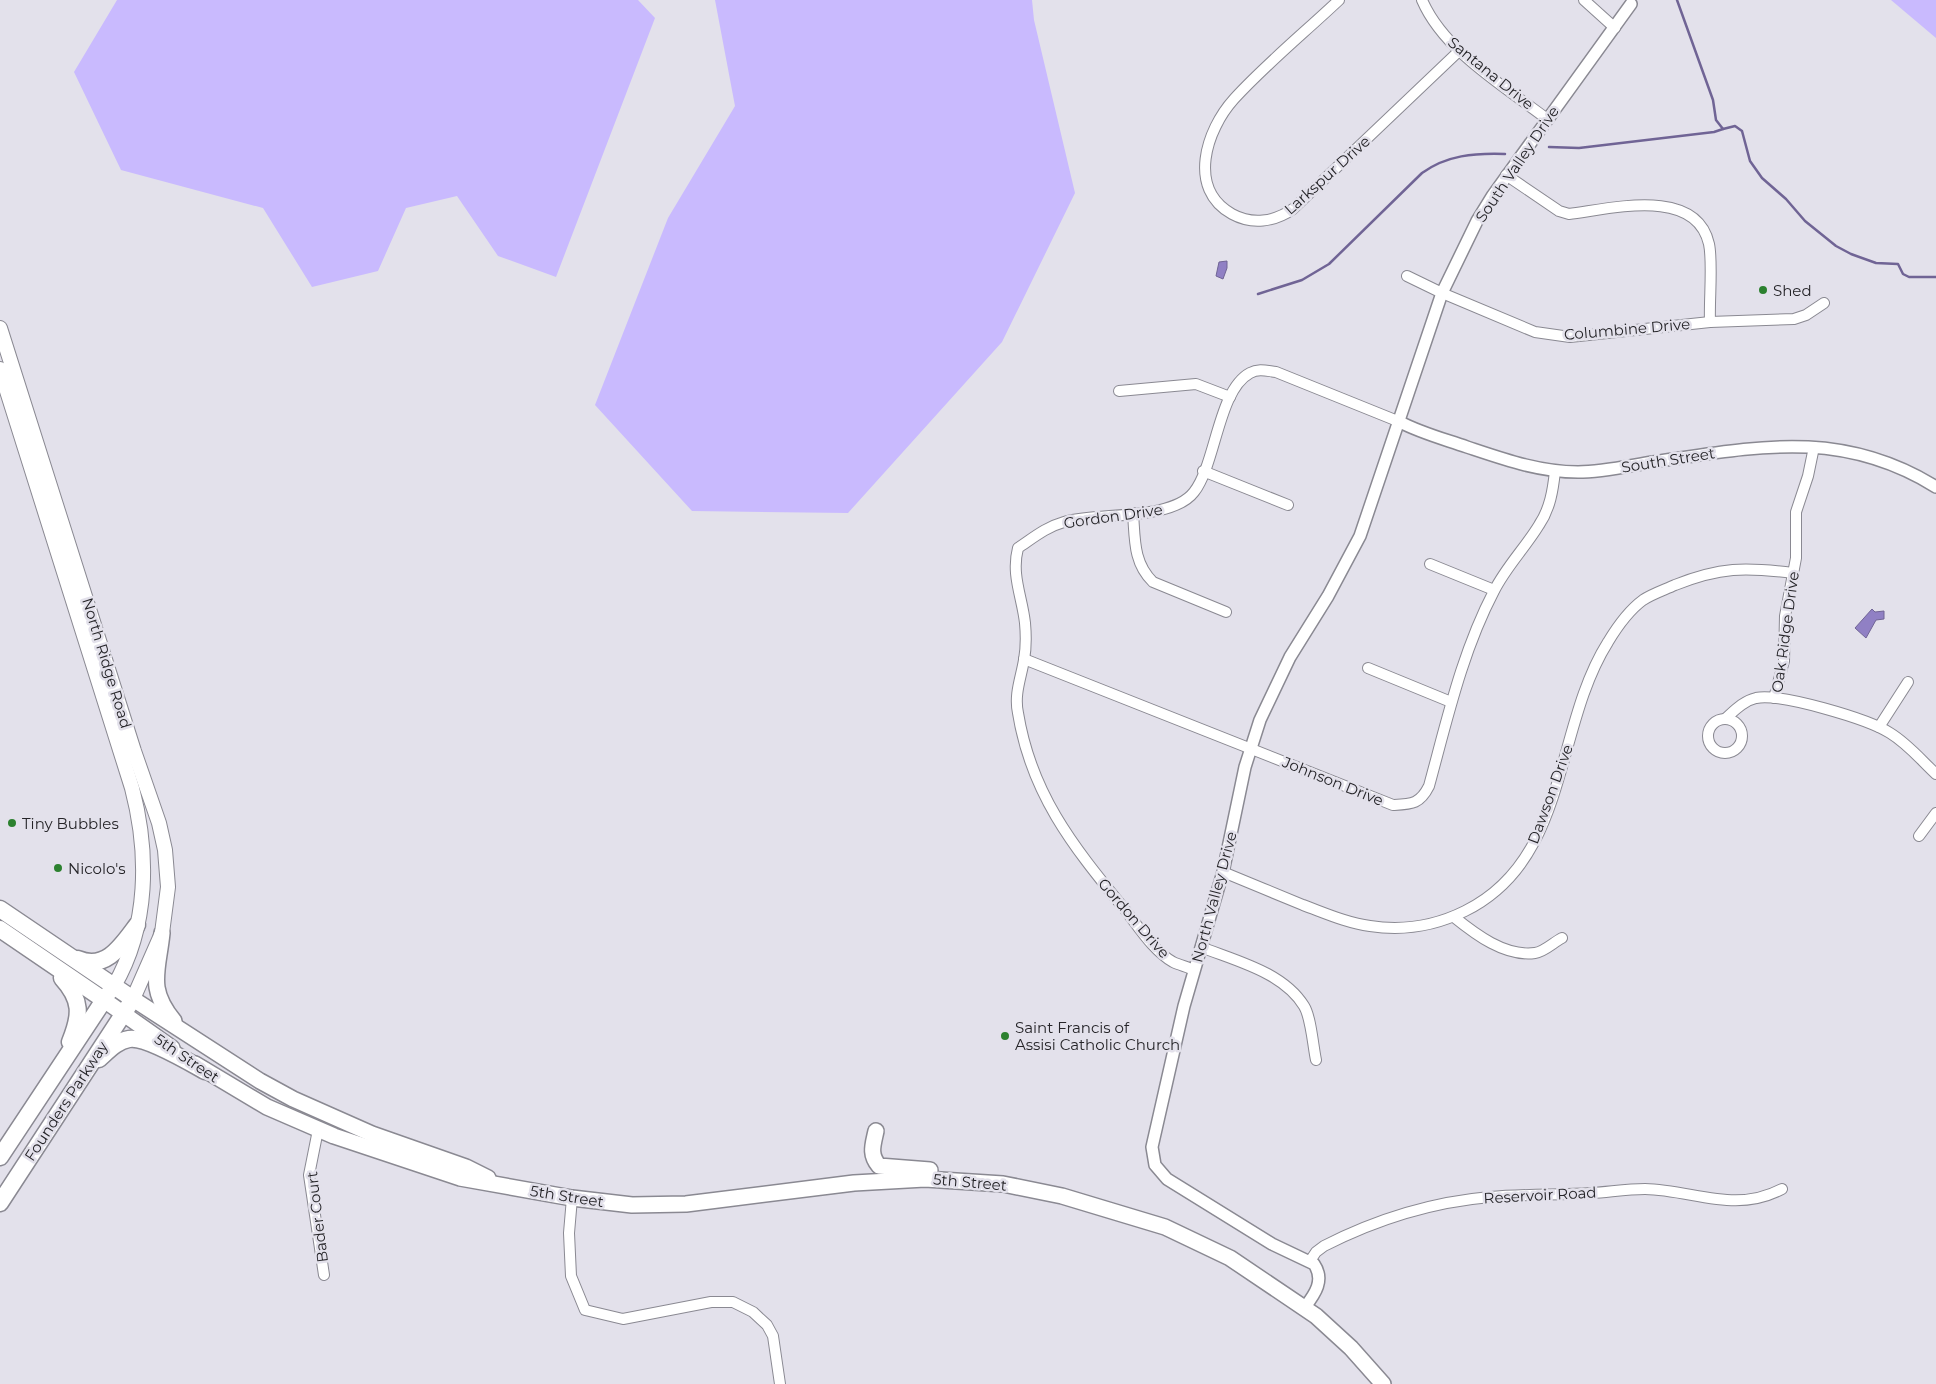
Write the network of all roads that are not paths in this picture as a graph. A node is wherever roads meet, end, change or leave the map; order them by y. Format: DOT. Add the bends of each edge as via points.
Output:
graph roads {
  1 [pos="1339,0"];
  2 [pos="1422,0"];
  3 [pos="1584,0"];
  4 [pos="1631,4"];
  5 [pos="1615,28"];
  6 [pos="1459,51"];
  7 [pos="1547,119"];
  8 [pos="1506,175"];
  9 [pos="1407,276"];
  10 [pos="1442,293"];
  11 [pos="1824,303"];
  12 [pos="1710,322"];
  13 [pos="0,328"];
  14 [pos="0,369"];
  15 [pos="1119,391"];
  16 [pos="1230,398"];
  17 [pos="1400,422"];
  18 [pos="1814,446"];
  19 [pos="1203,471"];
  20 [pos="1555,471"];
  21 [pos="1936,487"];
  22 [pos="1288,505"];
  23 [pos="1133,513"];
  24 [pos="1430,564"];
  25 [pos="1793,573"];
  26 [pos="1494,590"];
  27 [pos="1226,612"];
  28 [pos="1024,659"];
  29 [pos="1368,668"];
  30 [pos="1908,682"];
  31 [pos="1774,698"];
  32 [pos="1452,702"];
  33 [pos="1725,719"];
  34 [pos="1880,727"];
  35 [pos="1250,748"];
  36 [pos="1936,774"];
  37 [pos="1936,812"];
  38 [pos="1919,836"];
  39 [pos="1223,872"];
  40 [pos="0,909"];
  41 [pos="1454,916"];
  42 [pos="137,925"];
  43 [pos="0,929"];
  44 [pos="162,932"];
  45 [pos="1562,938"];
  46 [pos="1201,947"];
  47 [pos="52,954"];
  48 [pos="1194,970"];
  49 [pos="114,986"];
  50 [pos="133,999"];
  51 [pos="104,1000"];
  52 [pos="123,1013"];
  53 [pos="185,1034"];
  54 [pos="186,1058"];
  55 [pos="1316,1060"];
  56 [pos="205,1070"];
  57 [pos="85,1072"];
  58 [pos="53,1078"];
  59 [pos="318,1111"];
  60 [pos="318,1130"];
  61 [pos="876,1131"];
  62 [pos="0,1157"];
  63 [pos="441,1159"];
  64 [pos="963,1180"];
  65 [pos="501,1184"];
  66 [pos="1782,1189"];
  67 [pos="572,1198"];
  68 [pos="0,1203"];
  69 [pos="1310,1261"];
  70 [pos="324,1275"];
  71 [pos="1305,1307"];
  72 [pos="780,1384"];
  73 [pos="1383,1384"];
  1 -- 6 [label="street, Larkspur Drive" via="1233,100 1212,132 1204,165 1208,185 1220,204 1242,219 1266,221 1293,210"];
  2 -- 6 [label="street, Santana Drive" via="1439,29"];
  3 -- 5 [label="street"];
  4 -- 5 [label="street, South Valley Drive"];
  5 -- 7 [label="street, South Valley Drive"];
  6 -- 7 [label="street, Santana Drive"];
  7 -- 8 [label="street, South Valley Drive"];
  8 -- 10 [label="street, South Valley Drive" via="1477,221"];
  8 -- 12 [label="street" via="1558,211 1569,214 1654,204 1674,207 1690,216 1702,228 1709,244"];
  9 -- 10 [label="street, Columbine Drive"];
  10 -- 12 [label="street, Columbine Drive" via="1535,332 1570,336"];
  10 -- 17 [label="street, South Valley Drive"];
  11 -- 12 [label="street, Columbine Drive" via="1794,320"];
  13 -- 44 [label="main road, North Ridge Road" via="159,823 168,865"];
  14 -- 42 [label="main road, North Ridge Road" via="136,803 144,869"];
  15 -- 16 [label="street" via="1196,384"];
  16 -- 17 [label="street, Gordon Drive" via="1249,373 1259,370 1276,372"];
  16 -- 19 [label="street, Gordon Drive"];
  17 -- 20 [label="street, South Street" via="1514,462"];
  17 -- 35 [label="street, North Valley Drive" via="1360,536 1274,687"];
  18 -- 20 [label="street, South Street" via="1758,447 1602,470"];
  18 -- 21 [label="street, South Street" via="1870,457 1896,466"];
  18 -- 25 [label="street, Oak Ridge Drive" via="1796,512 1797,552"];
  19 -- 22 [label="street"];
  19 -- 23 [label="street, Gordon Drive" via="1195,491 1181,505"];
  20 -- 26 [label="street, Johnson Drive" via="1550,503 1540,524"];
  23 -- 27 [label="street" via="1137,559 1144,573 1153,582"];
  23 -- 28 [label="street, Gordon Drive" via="1066,521 1048,527 1018,548 1014,575 1025,623"];
  24 -- 26 [label="street"];
  25 -- 31 [label="street, Oak Ridge Drive" via="1785,616 1784,661"];
  25 -- 41 [label="street, Dawson Drive" via="1752,568 1717,571 1658,592 1631,610 1605,645 1587,682 1563,766 1529,851 1511,877 1495,892"];
  26 -- 32 [label="street, Johnson Drive" via="1474,633"];
  28 -- 35 [label="street, Johnson Drive"];
  28 -- 48 [label="street, Gordon Drive" via="1017,687 1017,710 1035,774 1058,823 1080,855 1157,948 1173,962"];
  29 -- 32 [label="street"];
  30 -- 34 [label="street"];
  31 -- 33 [label="street" via="1747,702"];
  31 -- 34 [label="street, Oak Ridge Drive" via="1836,712"];
  32 -- 35 [label="street, Johnson Drive" via="1429,786 1423,798 1411,804 1393,805"];
  34 -- 36 [label="street, Oak Ridge Drive" via="1907,745"];
  35 -- 39 [label="street, North Valley Drive"];
  37 -- 38 [label="street"];
  39 -- 41 [label="street, Dawson Drive" via="1334,917 1369,926 1418,927"];
  39 -- 46 [label="street, North Valley Drive"];
  40 -- 47 [label="highway"];
  41 -- 45 [label="street" via="1492,943 1519,953 1536,953"];
  42 -- 47 [label="highway" via="112,955 100,962"];
  42 -- 49 [label="main road, North Ridge Road"];
  43 -- 47 [label="highway"];
  44 -- 50 [label="main road, North Ridge Road"];
  44 -- 53 [label="main road" via="157,993"];
  46 -- 48 [label="street, North Valley Drive"];
  46 -- 55 [label="street" via="1285,984 1305,1007"];
  47 -- 49 [label="highway, 5th Street"];
  47 -- 51 [label="highway"];
  47 -- 58 [label="highway" via="75,994 78,1011 73,1034"];
  48 -- 69 [label="street, North Valley Drive" via="1152,1147 1155,1165 1174,1183 1272,1244"];
  49 -- 50 [label="highway, 5th Street"];
  49 -- 51 [label="main road, Founders Parkway"];
  50 -- 52 [label="highway, Founders Parkway"];
  50 -- 53 [label="main road, 5th Street"];
  51 -- 52 [label="main road, 5th Street"];
  51 -- 58 [label="highway, Founders Parkway"];
  52 -- 54 [label="main road, 5th Street"];
  52 -- 57 [label="highway, Founders Parkway"];
  53 -- 59 [label="main road, 5th Street" via="260,1081"];
  54 -- 56 [label="main road, 5th Street"];
  54 -- 59 [label="main road" via="294,1110 311,1114"];
  56 -- 57 [label="highway" via="154,1044 130,1039 115,1045"];
  56 -- 60 [label="main road, 5th Street" via="267,1107"];
  57 -- 68 [label="highway, Founders Parkway"];
  58 -- 62 [label="highway, Founders Parkway"];
  59 -- 63 [label="main road, 5th Street"];
  60 -- 63 [label="main road" via="330,1127 394,1150"];
  60 -- 65 [label="main road, 5th Street" via="460,1178"];
  60 -- 70 [label="street, Bader Court" via="309,1175"];
  61 -- 64 [label="main road" via="873,1159 880,1166 926,1168"];
  63 -- 65 [label="main road, 5th Street"];
  64 -- 67 [label="main road, 5th Street" via="870,1182 686,1204 632,1205"];
  64 -- 71 [label="main road, 5th Street" via="1048,1193 1165,1227 1230,1258"];
  65 -- 67 [label="main road, 5th Street"];
  66 -- 69 [label="street, Reservoir Road" via="1744,1201 1646,1189 1471,1199 1436,1205 1381,1222 1324,1246"];
  67 -- 72 [label="street" via="569,1233 571,1276 585,1310 623,1319 711,1302 733,1302 753,1312 767,1325 772,1336"];
  69 -- 71 [label="street" via="1316,1267 1319,1281"];
  71 -- 73 [label="main road, 5th Street" via="1351,1348"];
}
